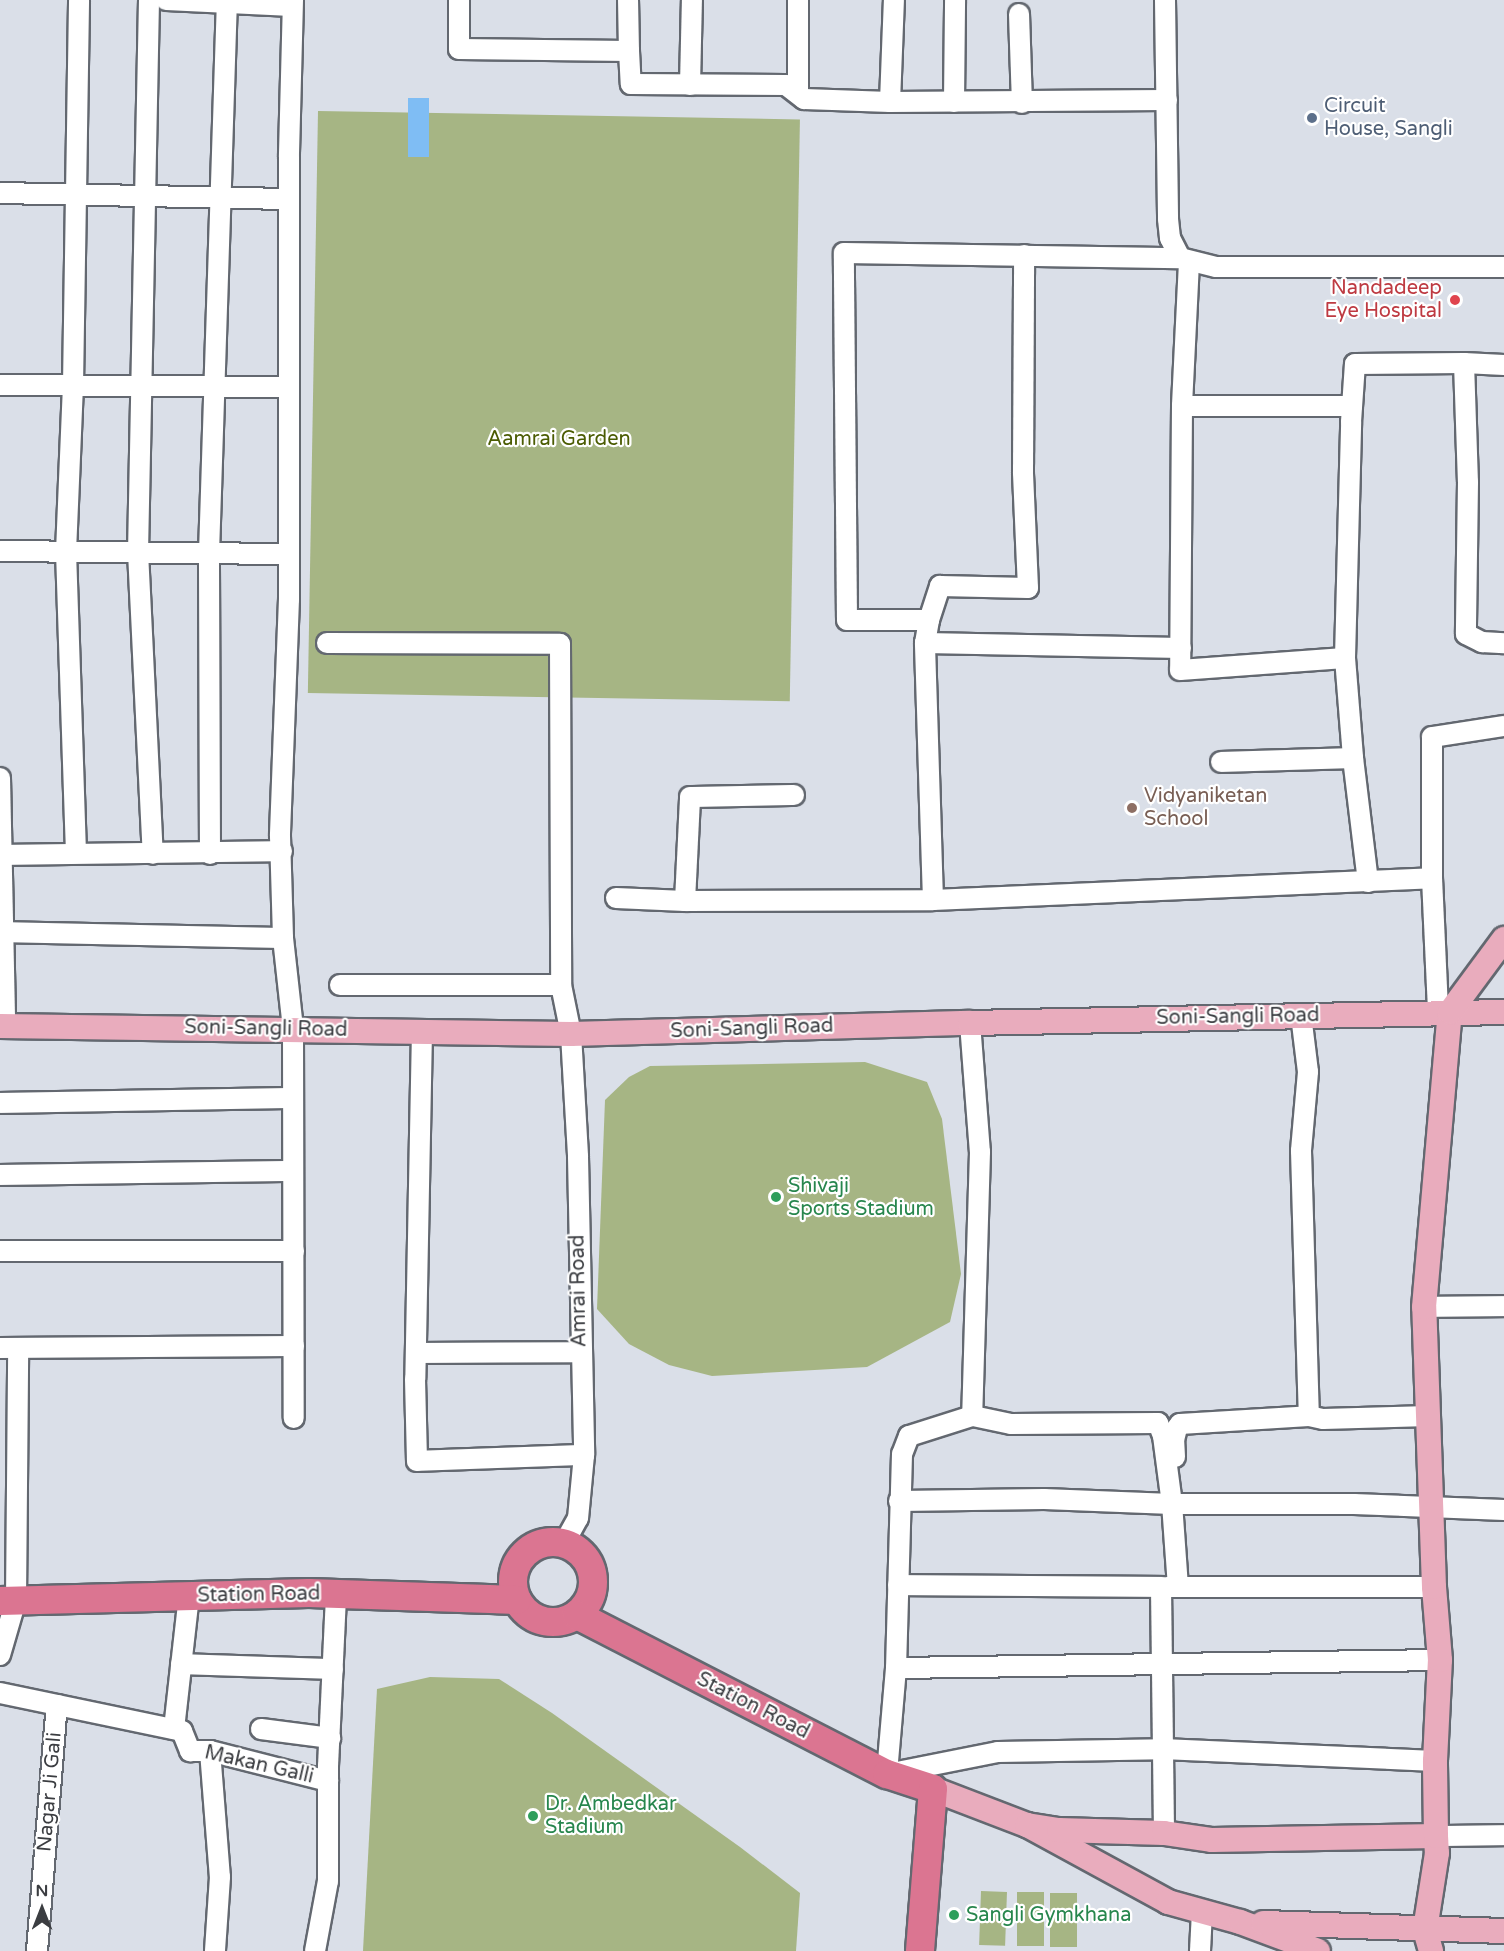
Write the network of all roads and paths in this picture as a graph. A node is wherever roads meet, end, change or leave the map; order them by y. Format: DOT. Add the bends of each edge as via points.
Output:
graph roads {
  1 [pos="79,0"];
  2 [pos="149,0"];
  3 [pos="166,0"];
  4 [pos="459,0"];
  5 [pos="628,0"];
  6 [pos="692,0"];
  7 [pos="798,0"];
  8 [pos="894,0"];
  9 [pos="955,0"];
  10 [pos="1165,0"];
  11 [pos="227,1"];
  12 [pos="292,3"];
  13 [pos="1019,14"];
  14 [pos="628,51"];
  15 [pos="690,85"];
  16 [pos="798,93"];
  17 [pos="1167,100"];
  18 [pos="890,102"];
  19 [pos="954,102"];
  20 [pos="1022,103"];
  21 [pos="0,193"];
  22 [pos="75,194"];
  23 [pos="147,196"];
  24 [pos="221,198"];
  25 [pos="289,199"];
  26 [pos="1024,255"];
  27 [pos="1184,260"];
  28 [pos="1504,267"];
  29 [pos="1464,363"];
  30 [pos="1504,365"];
  31 [pos="0,385"];
  32 [pos="74,385"];
  33 [pos="142,386"];
  34 [pos="289,387"];
  35 [pos="214,388"];
  36 [pos="1182,406"];
  37 [pos="1352,406"];
  38 [pos="0,551"];
  39 [pos="66,552"];
  40 [pos="138,552"];
  41 [pos="209,553"];
  42 [pos="289,554"];
  43 [pos="929,620"];
  44 [pos="327,643"];
  45 [pos="925,643"];
  46 [pos="1504,643"];
  47 [pos="1181,648"];
  48 [pos="1346,658"];
  49 [pos="1504,726"];
  50 [pos="1353,758"];
  51 [pos="1221,762"];
  52 [pos="0,778"];
  53 [pos="794,795"];
  54 [pos="282,851"];
  55 [pos="76,853"];
  56 [pos="153,854"];
  57 [pos="210,854"];
  58 [pos="2,855"];
  59 [pos="1432,878"];
  60 [pos="1368,882"];
  61 [pos="616,898"];
  62 [pos="933,900"];
  63 [pos="685,901"];
  64 [pos="2,932"];
  65 [pos="283,938"];
  66 [pos="1504,939"];
  67 [pos="340,985"];
  68 [pos="561,985"];
  69 [pos="1444,1012"];
  70 [pos="1504,1012"];
  71 [pos="1300,1015"];
  72 [pos="970,1023"];
  73 [pos="3,1026"];
  74 [pos="293,1029"];
  75 [pos="422,1030"];
  76 [pos="571,1034"];
  77 [pos="293,1098"];
  78 [pos="0,1103"];
  79 [pos="293,1171"];
  80 [pos="0,1176"];
  81 [pos="0,1251"];
  82 [pos="294,1251"];
  83 [pos="1504,1306"];
  84 [pos="1424,1307"];
  85 [pos="294,1346"];
  86 [pos="9,1348"];
  87 [pos="580,1352"];
  88 [pos="416,1353"];
  89 [pos="972,1416"];
  90 [pos="1309,1416"];
  91 [pos="1429,1416"];
  92 [pos="294,1418"];
  93 [pos="584,1455"];
  94 [pos="899,1501"];
  95 [pos="1172,1504"];
  96 [pos="1433,1508"];
  97 [pos="1504,1510"];
  98 [pos="564,1543"];
  99 [pos="898,1585"];
  100 [pos="1169,1587"];
  101 [pos="1434,1587"];
  102 [pos="336,1594"];
  103 [pos="189,1596"];
  104 [pos="518,1600"];
  105 [pos="8,1601"];
  106 [pos="577,1615"];
  107 [pos="0,1655"];
  108 [pos="1440,1660"];
  109 [pos="181,1664"];
  110 [pos="1161,1666"];
  111 [pos="896,1668"];
  112 [pos="333,1669"];
  113 [pos="0,1693"];
  114 [pos="57,1705"];
  115 [pos="174,1729"];
  116 [pos="261,1729"];
  117 [pos="330,1738"];
  118 [pos="1162,1749"];
  119 [pos="210,1751"];
  120 [pos="1435,1761"];
  121 [pos="887,1774"];
  122 [pos="328,1781"];
  123 [pos="933,1789"];
  124 [pos="1027,1825"];
  125 [pos="1164,1833"];
  126 [pos="1504,1835"];
  127 [pos="1436,1836"];
  128 [pos="1202,1911"];
  129 [pos="1240,1922"];
  130 [pos="1504,1931"];
  131 [pos="1428,1941"];
  132 [pos="37,1951"];
  133 [pos="215,1951"];
  134 [pos="315,1951"];
  135 [pos="920,1951"];
  136 [pos="1200,1951"];
  137 [pos="1318,1951"];
  1 -- 22 [label="street"];
  2 -- 23 [label="street"];
  3 -- 11 [label="street"];
  4 -- 14 [label="street" via="459,48"];
  5 -- 14 [label="street"];
  6 -- 15 [label="street"];
  7 -- 16 [label="street"];
  8 -- 18 [label="street"];
  9 -- 19 [label="street"];
  10 -- 17 [label="street"];
  11 -- 12 [label="street"];
  11 -- 24 [label="street"];
  12 -- 25 [label="street"];
  13 -- 20 [label="street"];
  14 -- 15 [label="street" via="631,84"];
  15 -- 16 [label="street" via="786,86"];
  16 -- 18 [label="street" via="804,99"];
  17 -- 20 [label="street"];
  17 -- 27 [label="street" via="1167,219 1170,238"];
  18 -- 19 [label="street"];
  19 -- 20 [label="street"];
  21 -- 22 [label="street"];
  22 -- 23 [label="street"];
  22 -- 32 [label="street"];
  23 -- 24 [label="street"];
  23 -- 33 [label="street"];
  24 -- 25 [label="street"];
  24 -- 35 [label="street"];
  25 -- 34 [label="street"];
  26 -- 27 [label="street"];
  26 -- 43 [label="street" via="1023,472 1028,588 940,586"];
  26 -- 43 [label="street" via="844,253 847,620"];
  27 -- 28 [label="street" via="1216,267"];
  27 -- 36 [label="street"];
  29 -- 30 [label="street"];
  29 -- 37 [label="street" via="1355,364"];
  29 -- 46 [label="street" via="1468,482 1466,634 1482,642"];
  31 -- 32 [label="street"];
  32 -- 33 [label="street"];
  32 -- 39 [label="street"];
  33 -- 35 [label="street"];
  33 -- 40 [label="street"];
  34 -- 35 [label="street"];
  34 -- 42 [label="street"];
  35 -- 41 [label="street"];
  36 -- 37 [label="street"];
  36 -- 47 [label="street"];
  37 -- 48 [label="street"];
  38 -- 39 [label="street"];
  39 -- 40 [label="street"];
  39 -- 55 [label="street"];
  40 -- 41 [label="street"];
  40 -- 56 [label="street"];
  41 -- 42 [label="street"];
  41 -- 57 [label="street"];
  42 -- 54 [label="street"];
  43 -- 45 [label="street"];
  44 -- 68 [label="street, Amrai Road" via="560,644"];
  45 -- 47 [label="street"];
  45 -- 62 [label="street"];
  47 -- 48 [label="street" via="1180,670"];
  48 -- 50 [label="street"];
  49 -- 59 [label="street" via="1432,737"];
  50 -- 51 [label="street"];
  50 -- 60 [label="street"];
  52 -- 58 [label="street"];
  53 -- 63 [label="street" via="690,797"];
  54 -- 57 [label="street"];
  54 -- 65 [label="street"];
  55 -- 56 [label="street"];
  55 -- 58 [label="street"];
  56 -- 57 [label="street"];
  58 -- 64 [label="street"];
  59 -- 60 [label="street"];
  59 -- 69 [label="street"];
  60 -- 62 [label="street"];
  61 -- 63 [label="street"];
  62 -- 63 [label="street"];
  64 -- 65 [label="street"];
  64 -- 73 [label="street"];
  65 -- 74 [label="street"];
  66 -- 69 [label="main road"];
  67 -- 68 [label="street"];
  68 -- 76 [label="street, Amrai Road"];
  69 -- 70 [label="main road, Soni-Sangli Road"];
  69 -- 71 [label="main road, Soni-Sangli Road"];
  69 -- 84 [label="main road"];
  71 -- 72 [label="main road, Soni-Sangli Road"];
  71 -- 90 [label="street" via="1308,1072 1300,1151"];
  72 -- 76 [label="main road, Soni-Sangli Road"];
  72 -- 89 [label="street" via="980,1152"];
  73 -- 74 [label="main road, Soni-Sangli Road"];
  74 -- 75 [label="main road, Soni-Sangli Road"];
  74 -- 77 [label="street"];
  75 -- 76 [label="main road, Soni-Sangli Road"];
  75 -- 88 [label="street"];
  76 -- 87 [label="street, Amrai Road" via="578,1157"];
  77 -- 78 [label="street"];
  77 -- 79 [label="street"];
  79 -- 80 [label="street"];
  79 -- 82 [label="street"];
  81 -- 82 [label="street"];
  82 -- 85 [label="street"];
  83 -- 84 [label="street"];
  84 -- 91 [label="main road"];
  85 -- 86 [label="street"];
  85 -- 92 [label="street"];
  86 -- 105 [label="street"];
  87 -- 88 [label="street"];
  87 -- 93 [label="street, Amrai Road"];
  88 -- 93 [label="street" via="417,1461"];
  89 -- 94 [label="street" via="909,1436 902,1454"];
  89 -- 95 [label="street" via="1011,1424 1158,1423"];
  90 -- 91 [label="street"];
  90 -- 95 [label="street" via="1180,1424 1174,1440"];
  91 -- 96 [label="main road"];
  93 -- 98 [label="street, Amrai Road" via="578,1518"];
  94 -- 95 [label="street" via="1044,1499"];
  94 -- 99 [label="street"];
  95 -- 96 [label="street"];
  95 -- 100 [label="street"];
  96 -- 97 [label="street"];
  96 -- 101 [label="main road"];
  98 -- 104 [label="highway" via="546,1543 525,1554 514,1576"];
  98 -- 106 [label="highway" via="582,1555 593,1579 587,1605"];
  99 -- 100 [label="street"];
  99 -- 111 [label="street"];
  100 -- 101 [label="street"];
  100 -- 110 [label="street"];
  101 -- 108 [label="main road"];
  102 -- 103 [label="highway, Station Road"];
  102 -- 104 [label="highway, Station Road"];
  102 -- 112 [label="street"];
  103 -- 105 [label="highway, Station Road"];
  103 -- 109 [label="street"];
  104 -- 106 [label="highway" via="526,1612 551,1623"];
  105 -- 107 [label="street"];
  106 -- 121 [label="highway, Station Road"];
  108 -- 110 [label="street"];
  108 -- 120 [label="main road"];
  109 -- 112 [label="street"];
  109 -- 115 [label="street"];
  110 -- 111 [label="street"];
  110 -- 118 [label="street"];
  111 -- 121 [label="street"];
  112 -- 117 [label="street"];
  113 -- 114 [label="street"];
  114 -- 115 [label="street"];
  114 -- 132 [label="street, Nagar Ji Gali"];
  115 -- 119 [label="street, Makan Galli" via="182,1731 189,1751"];
  116 -- 117 [label="street"];
  117 -- 122 [label="street"];
  118 -- 120 [label="street"];
  118 -- 121 [label="street" via="998,1752"];
  118 -- 125 [label="street"];
  119 -- 122 [label="street, Makan Galli"];
  119 -- 133 [label="street" via="220,1877"];
  120 -- 127 [label="main road"];
  121 -- 123 [label="highway, Station Road"];
  122 -- 134 [label="street" via="328,1881"];
  123 -- 124 [label="main road"];
  123 -- 135 [label="highway"];
  124 -- 125 [label="main road" via="1059,1830"];
  124 -- 128 [label="main road" via="1168,1902"];
  125 -- 127 [label="main road" via="1212,1840"];
  126 -- 127 [label="street"];
  127 -- 131 [label="main road"];
  128 -- 129 [label="main road"];
  128 -- 136 [label="street"];
  129 -- 131 [label="main road"];
  129 -- 137 [label="main road"];
  130 -- 131 [label="main road"];
}
